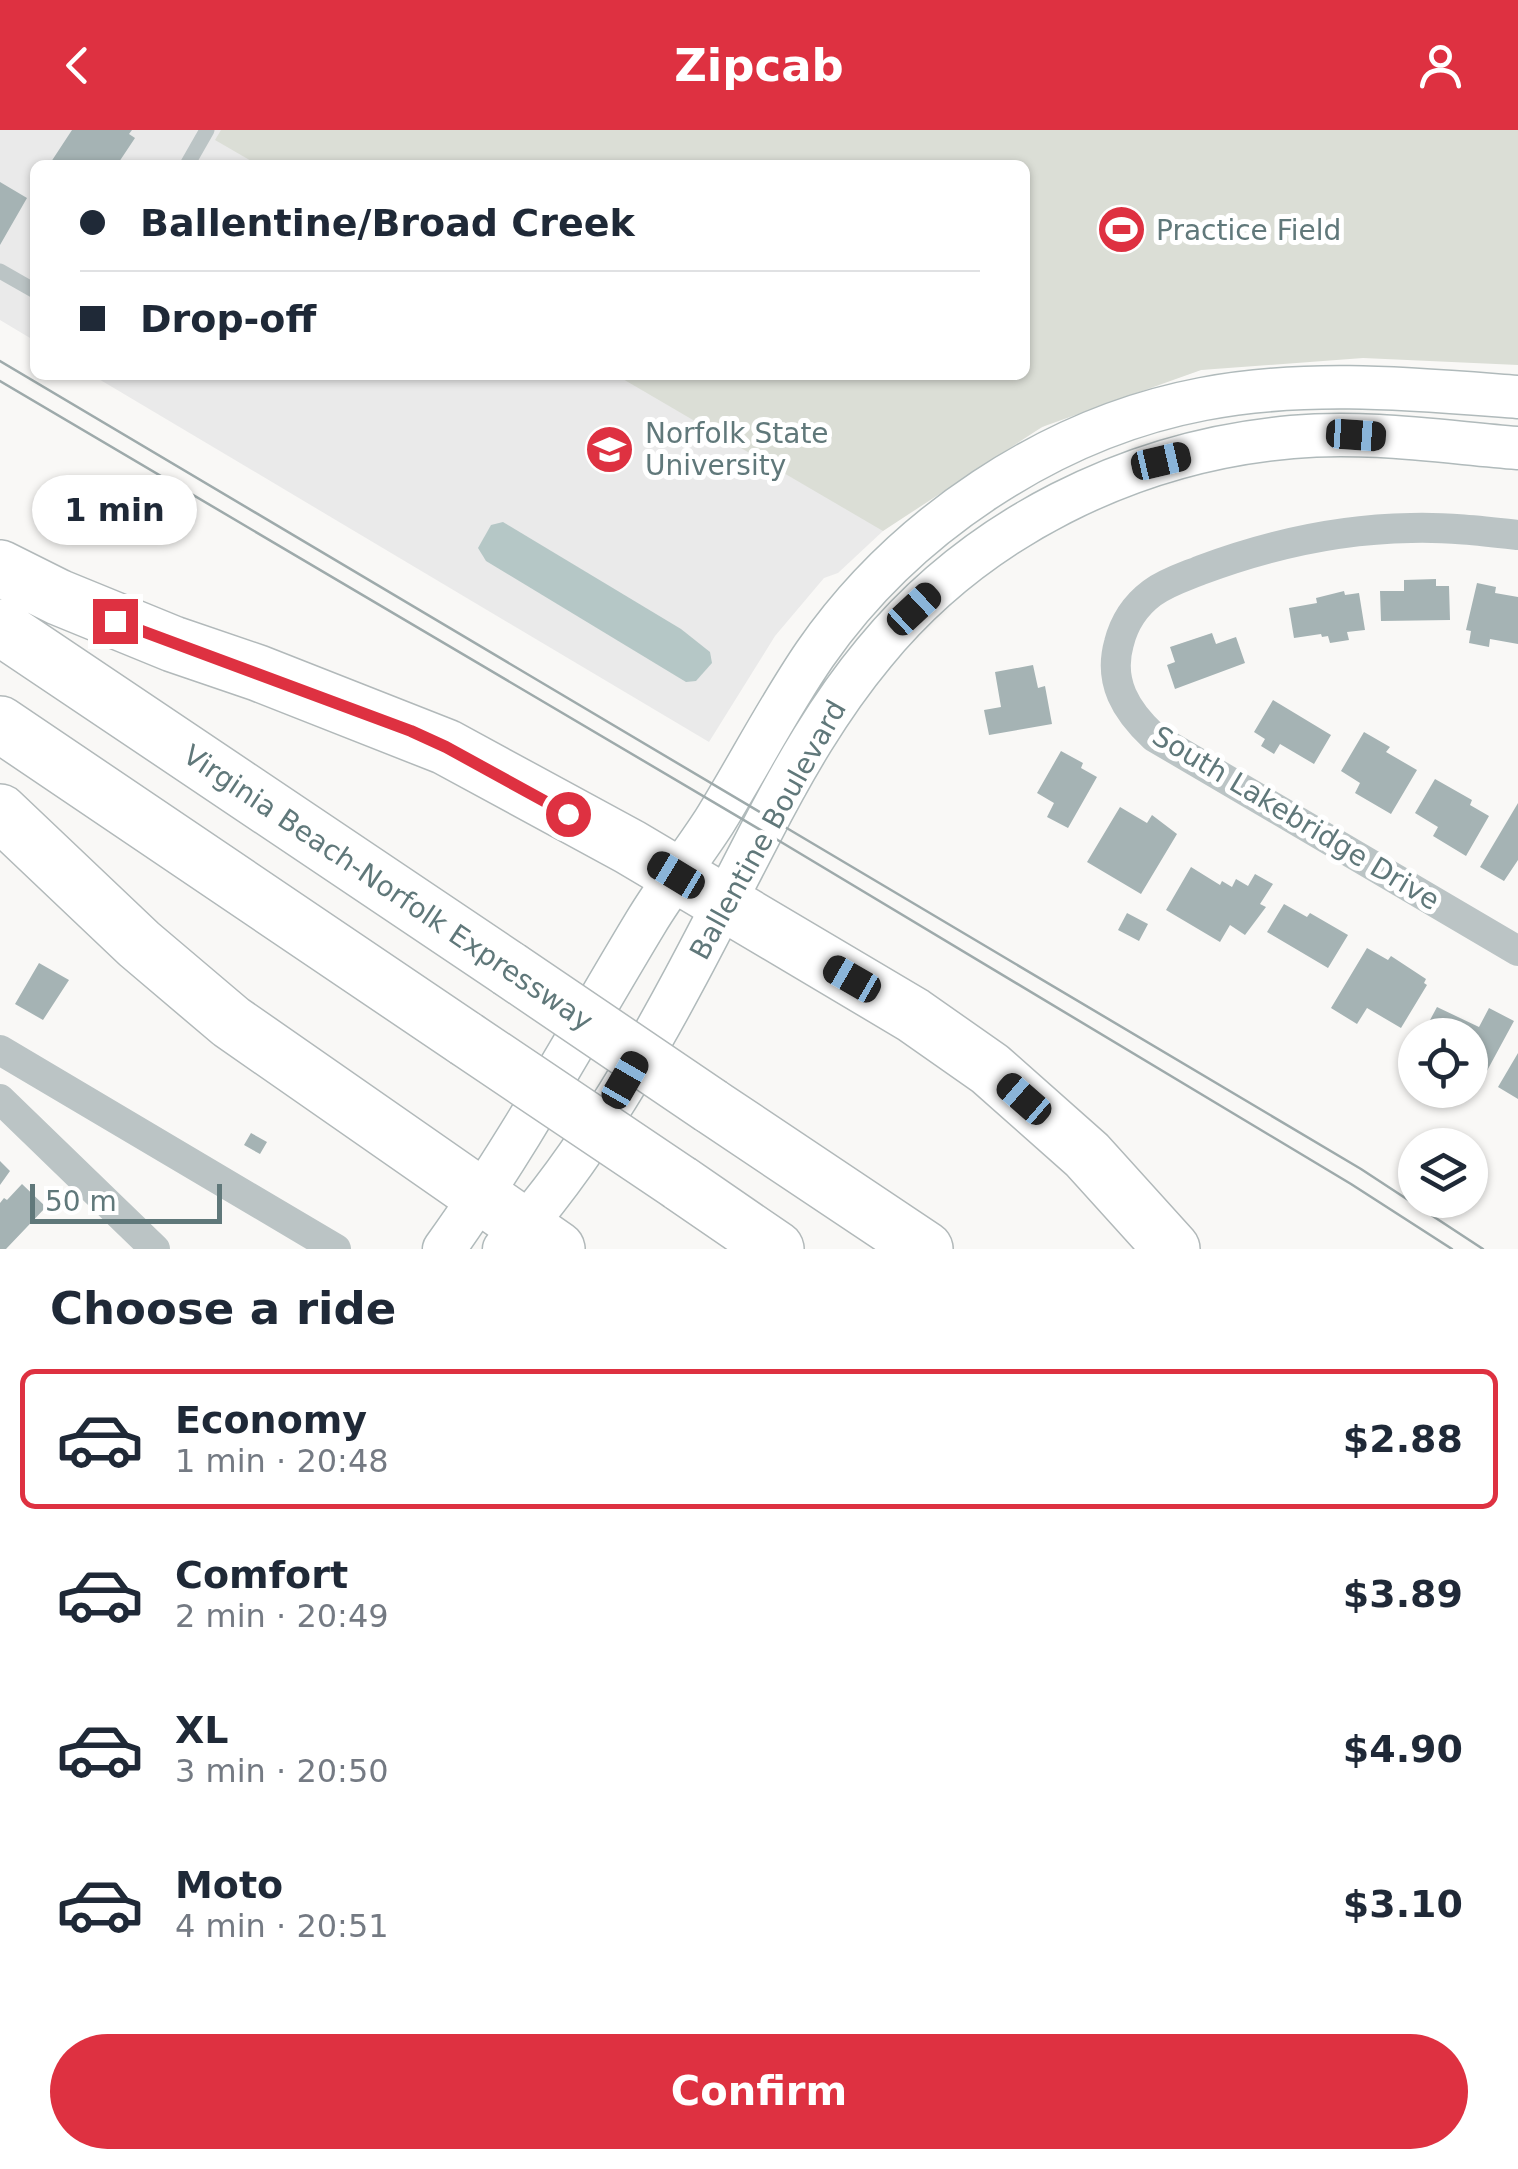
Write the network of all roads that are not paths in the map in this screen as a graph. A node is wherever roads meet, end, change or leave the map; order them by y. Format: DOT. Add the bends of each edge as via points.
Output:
graph roads {
  1 [pos="206,130"];
  2 [pos="190,160"];
  3 [pos="0,271"];
  4 [pos="30,288"];
  5 [pos="1518,398"];
  6 [pos="1518,448"];
  7 [pos="1518,535"];
  8 [pos="0,568"];
  9 [pos="0,627"];
  10 [pos="0,724"];
  11 [pos="0,812"];
  12 [pos="676,875"];
  13 [pos="725,904"];
  14 [pos="1518,951"];
  15 [pos="0,1050"];
  16 [pos="0,1098"];
  17 [pos="517,1231"];
  18 [pos="154,1249"];
  19 [pos="336,1249"];
  20 [pos="444,1249"];
  21 [pos="776,1249"];
  22 [pos="925,1249"];
  23 [pos="1172,1249"];
  1 -- 2 [label="lane"];
  3 -- 4 [label="lane"];
  5 -- 12 [label="main road, Ballentine Boulevard" via="1329,385 1274,388 1157,411 1028,464 919,540 850,608"];
  6 -- 13 [label="main road, Ballentine Boulevard" via="1356,435 1233,444 1161,461 1038,514 935,590 873,654 812,743"];
  7 -- 14 [label="street, South Lakebridge Drive" via="1463,528 1359,531 1235,557 1149,595 1132,612 1116,653 1122,698 1154,737"];
  8 -- 12 [label="highway" via="173,644 446,747"];
  9 -- 22 [label="highway, Virginia Beach-Norfolk Expressway, bridge"];
  10 -- 21 [label="highway, bridge"];
  11 -- 17 [label="highway" via="231,1022"];
  12 -- 13 [label="highway"];
  12 -- 17 [label="main road, Ballentine Boulevard"];
  13 -- 17 [label="main road, Ballentine Boulevard" via="607,1110 563,1178"];
  13 -- 23 [label="highway" via="913,1015 990,1069 1087,1154"];
  15 -- 19 [label="street"];
  16 -- 18 [label="street"];
  17 -- 20 [label="main road, Ballentine Boulevard"];
}
